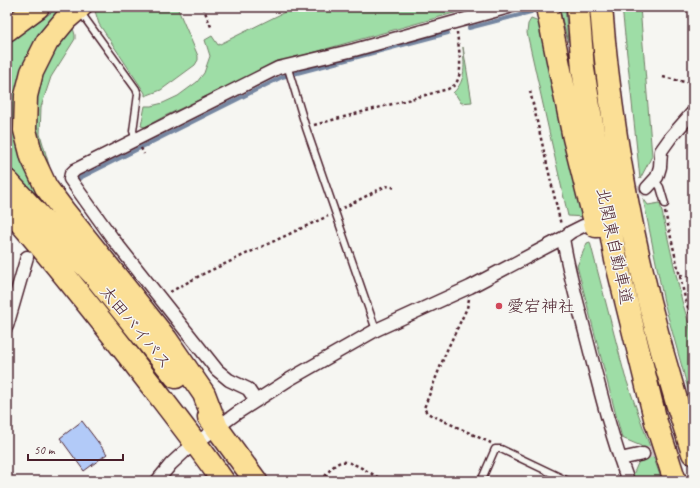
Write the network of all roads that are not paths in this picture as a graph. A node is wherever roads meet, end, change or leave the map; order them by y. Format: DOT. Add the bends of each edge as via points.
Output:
graph roads {
  1 [pos="18,7"];
  2 [pos="38,7"];
  3 [pos="509,7"];
  4 [pos="547,7"];
  5 [pos="578,7"];
  6 [pos="601,7"];
  7 [pos="606,7"];
  8 [pos="82,12"];
  9 [pos="7,16"];
  10 [pos="7,30"];
  11 [pos="605,60"];
  12 [pos="287,65"];
  13 [pos="693,112"];
  14 [pos="136,139"];
  15 [pos="7,180"];
  16 [pos="651,184"];
  17 [pos="665,204"];
  18 [pos="7,207"];
  19 [pos="583,226"];
  20 [pos="564,238"];
  21 [pos="33,250"];
  22 [pos="8,321"];
  23 [pos="376,330"];
  24 [pos="256,401"];
  25 [pos="656,422"];
  26 [pos="218,428"];
  27 [pos="196,443"];
  28 [pos="693,453"];
  29 [pos="643,454"];
  30 [pos="620,459"];
  31 [pos="157,481"];
  32 [pos="223,481"];
  33 [pos="256,481"];
  34 [pos="481,481"];
  35 [pos="568,481"];
  36 [pos="628,481"];
  37 [pos="674,481"];
  1 -- 9 [label="highway"];
  2 -- 10 [label="highway"];
  3 -- 12 [label="street" via="354,50"];
  4 -- 25 [label="highway" via="574,138 620,323"];
  5 -- 25 [label="highway, 北関東自動車道" via="583,69 616,260"];
  6 -- 11 [label="highway, 北関東自動車道"];
  7 -- 11 [label="highway"];
  8 -- 14 [label="lane" via="136,89 138,94 133,132"];
  8 -- 26 [label="highway" via="66,19 47,42 32,72 26,96 25,130 32,157 46,187 166,339 204,394"];
  11 -- 28 [label="highway, 北関東自動車道" via="614,128 640,260 676,404"];
  12 -- 14 [label="street"];
  12 -- 23 [label="lane" via="306,128"];
  13 -- 16 [label="street" via="661,150 660,168"];
  14 -- 24 [label="street" via="75,170 70,179 113,239 217,370 229,380 248,389"];
  15 -- 26 [label="highway, 太田バイパス" via="94,275"];
  16 -- 17 [label="lane" via="660,187"];
  18 -- 21 [label="highway, 太田バイパス"];
  19 -- 20 [label="street"];
  20 -- 23 [label="street" via="470,287"];
  20 -- 30 [label="street" via="584,329"];
  21 -- 22 [label="street"];
  21 -- 27 [label="highway, 太田バイパス" via="81,295"];
  23 -- 24 [label="street"];
  24 -- 26 [label="street"];
  25 -- 37 [label="highway, 北関東自動車道"];
  26 -- 27 [label="street"];
  26 -- 33 [label="highway, 太田バイパス"];
  27 -- 31 [label="street" via="179,456"];
  27 -- 32 [label="highway, 太田バイパス"];
  29 -- 30 [label="street"];
  30 -- 36 [label="street"];
  34 -- 35 [label="lane" via="495,449 501,449"];
}
